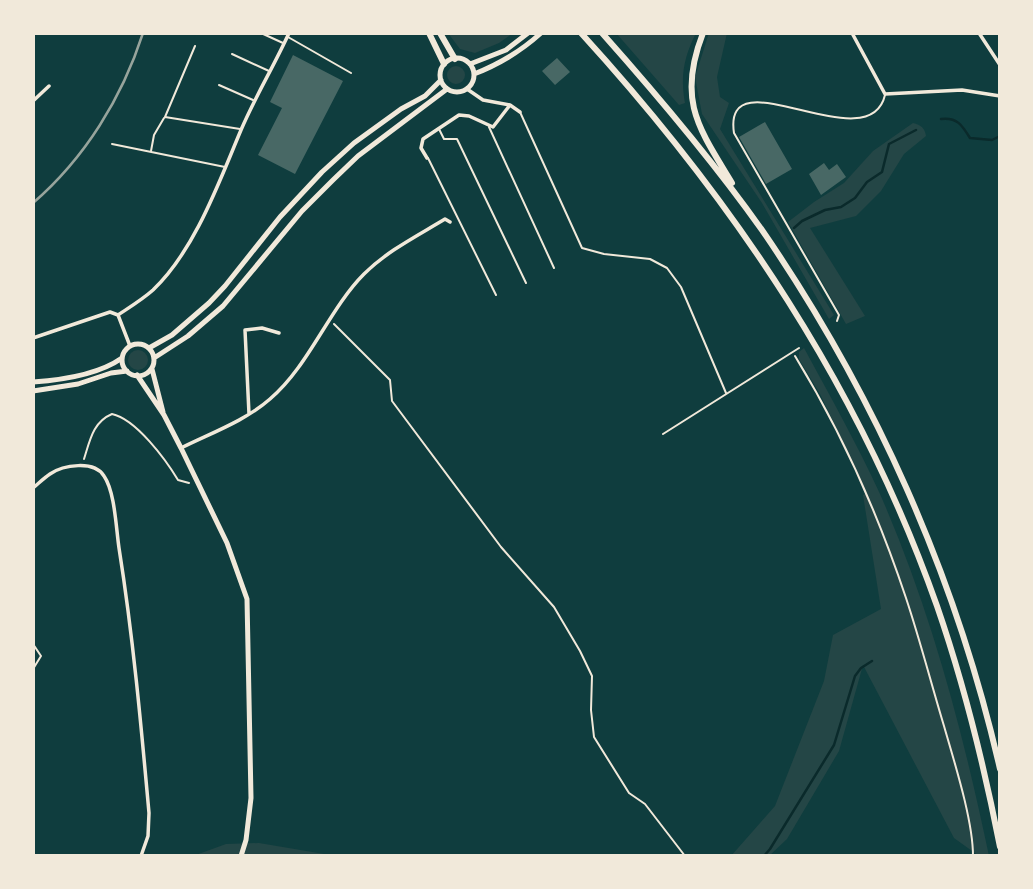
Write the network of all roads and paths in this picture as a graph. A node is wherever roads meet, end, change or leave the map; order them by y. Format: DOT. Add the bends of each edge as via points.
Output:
graph roads {
  1 [pos="261,33"];
  2 [pos="429,33"];
  3 [pos="440,33"];
  4 [pos="527,33"];
  5 [pos="541,33"];
  6 [pos="581,33"];
  7 [pos="602,33"];
  8 [pos="703,33"];
  9 [pos="852,33"];
  10 [pos="979,33"];
  11 [pos="288,35"];
  12 [pos="284,43"];
  13 [pos="195,46"];
  14 [pos="232,54"];
  15 [pos="455,58"];
  16 [pos="444,64"];
  17 [pos="470,64"];
  18 [pos="1000,65"];
  19 [pos="270,72"];
  20 [pos="352,72"];
  21 [pos="474,74"];
  22 [pos="441,80"];
  23 [pos="219,85"];
  24 [pos="50,86"];
  25 [pos="447,89"];
  26 [pos="467,89"];
  27 [pos="885,94"];
  28 [pos="1000,96"];
  29 [pos="33,100"];
  30 [pos="255,101"];
  31 [pos="510,105"];
  32 [pos="520,112"];
  33 [pos="165,117"];
  34 [pos="489,127"];
  35 [pos="438,128"];
  36 [pos="241,130"];
  37 [pos="112,144"];
  38 [pos="151,152"];
  39 [pos="427,158"];
  40 [pos="226,167"];
  41 [pos="755,220"];
  42 [pos="450,222"];
  43 [pos="554,268"];
  44 [pos="526,282"];
  45 [pos="496,295"];
  46 [pos="118,315"];
  47 [pos="330,320"];
  48 [pos="837,321"];
  49 [pos="279,333"];
  50 [pos="33,338"];
  51 [pos="130,346"];
  52 [pos="149,348"];
  53 [pos="799,348"];
  54 [pos="792,352"];
  55 [pos="122,358"];
  56 [pos="154,358"];
  57 [pos="152,369"];
  58 [pos="127,371"];
  59 [pos="137,375"];
  60 [pos="33,382"];
  61 [pos="33,391"];
  62 [pos="726,393"];
  63 [pos="249,414"];
  64 [pos="164,415"];
  65 [pos="663,434"];
  66 [pos="181,449"];
  67 [pos="82,466"];
  68 [pos="190,483"];
  69 [pos="33,488"];
  70 [pos="33,644"];
  71 [pos="33,669"];
  72 [pos="1000,769"];
  73 [pos="1000,847"];
  74 [pos="141,856"];
  75 [pos="241,856"];
  76 [pos="685,856"];
  77 [pos="973,856"];
  1 -- 12 [label="lane"];
  2 -- 16 [label="highway"];
  3 -- 15 [label="highway"];
  4 -- 17 [label="main road" via="506,50"];
  5 -- 21 [label="main road" via="520,52"];
  6 -- 73 [label="highway" via="728,210 797,314 855,416 896,502 937,607 972,720"];
  7 -- 41 [label="highway" via="675,116"];
  8 -- 41 [label="highway" via="692,68 693,109 705,138"];
  9 -- 27 [label="street"];
  10 -- 18 [label="street"];
  11 -- 12 [label="street"];
  11 -- 20 [label="lane"];
  12 -- 19 [label="street"];
  13 -- 33 [label="lane"];
  14 -- 19 [label="lane"];
  15 -- 16 [label="main road"];
  15 -- 17 [label="main road"];
  16 -- 22 [label="main road"];
  17 -- 21 [label="main road"];
  19 -- 30 [label="street"];
  21 -- 26 [label="main road"];
  22 -- 25 [label="main road"];
  22 -- 52 [label="main road" via="322,172 217,295 172,335"];
  23 -- 30 [label="lane"];
  24 -- 29 [label="street"];
  25 -- 26 [label="main road"];
  25 -- 56 [label="main road" via="358,156 302,211 223,306"];
  26 -- 31 [label="street" via="483,100"];
  27 -- 28 [label="street" via="962,90"];
  27 -- 48 [label="lane" via="883,103 865,118 836,118 747,102 737,108 732,119 734,133 839,315"];
  30 -- 36 [label="street"];
  31 -- 32 [label="street"];
  31 -- 34 [label="street"];
  32 -- 62 [label="lane" via="582,248 650,259 667,268 681,286"];
  33 -- 36 [label="lane"];
  33 -- 38 [label="lane" via="154,135"];
  34 -- 35 [label="street" via="459,115"];
  34 -- 43 [label="lane"];
  35 -- 39 [label="street" via="423,139 421,148"];
  35 -- 44 [label="lane" via="444,139 457,139"];
  36 -- 40 [label="street"];
  37 -- 38 [label="lane"];
  38 -- 40 [label="lane"];
  39 -- 45 [label="lane"];
  40 -- 46 [label="street" via="177,260 153,289"];
  41 -- 72 [label="highway" via="825,329 895,461 951,600"];
  42 -- 47 [label="street" via="444,219 388,254 363,275"];
  46 -- 50 [label="street" via="110,312"];
  46 -- 51 [label="street"];
  47 -- 63 [label="street" via="281,389"];
  47 -- 76 [label="path" via="390,380 399,411 501,547 554,607 592,676 594,737 629,793 645,803"];
  49 -- 63 [label="street" via="245,330"];
  51 -- 52 [label="main road"];
  51 -- 55 [label="main road"];
  52 -- 56 [label="main road"];
  53 -- 54 [label="lane"];
  54 -- 62 [label="lane"];
  54 -- 77 [label="path" via="844,447 906,598 951,752"];
  55 -- 58 [label="main road"];
  55 -- 60 [label="main road" via="109,367"];
  56 -- 57 [label="main road"];
  57 -- 59 [label="main road"];
  57 -- 64 [label="main road"];
  58 -- 59 [label="main road"];
  58 -- 61 [label="main road"];
  59 -- 64 [label="main road"];
  62 -- 65 [label="lane"];
  63 -- 66 [label="street"];
  64 -- 66 [label="main road"];
  66 -- 75 [label="main road" via="227,543 247,600 251,798"];
  67 -- 68 [label="path" via="96,427 112,414 127,420 181,483"];
  67 -- 69 [label="street" via="51,473"];
  67 -- 74 [label="street" via="96,468 107,485 132,630 149,813"];
  70 -- 71 [label="path" via="41,656"];
}
